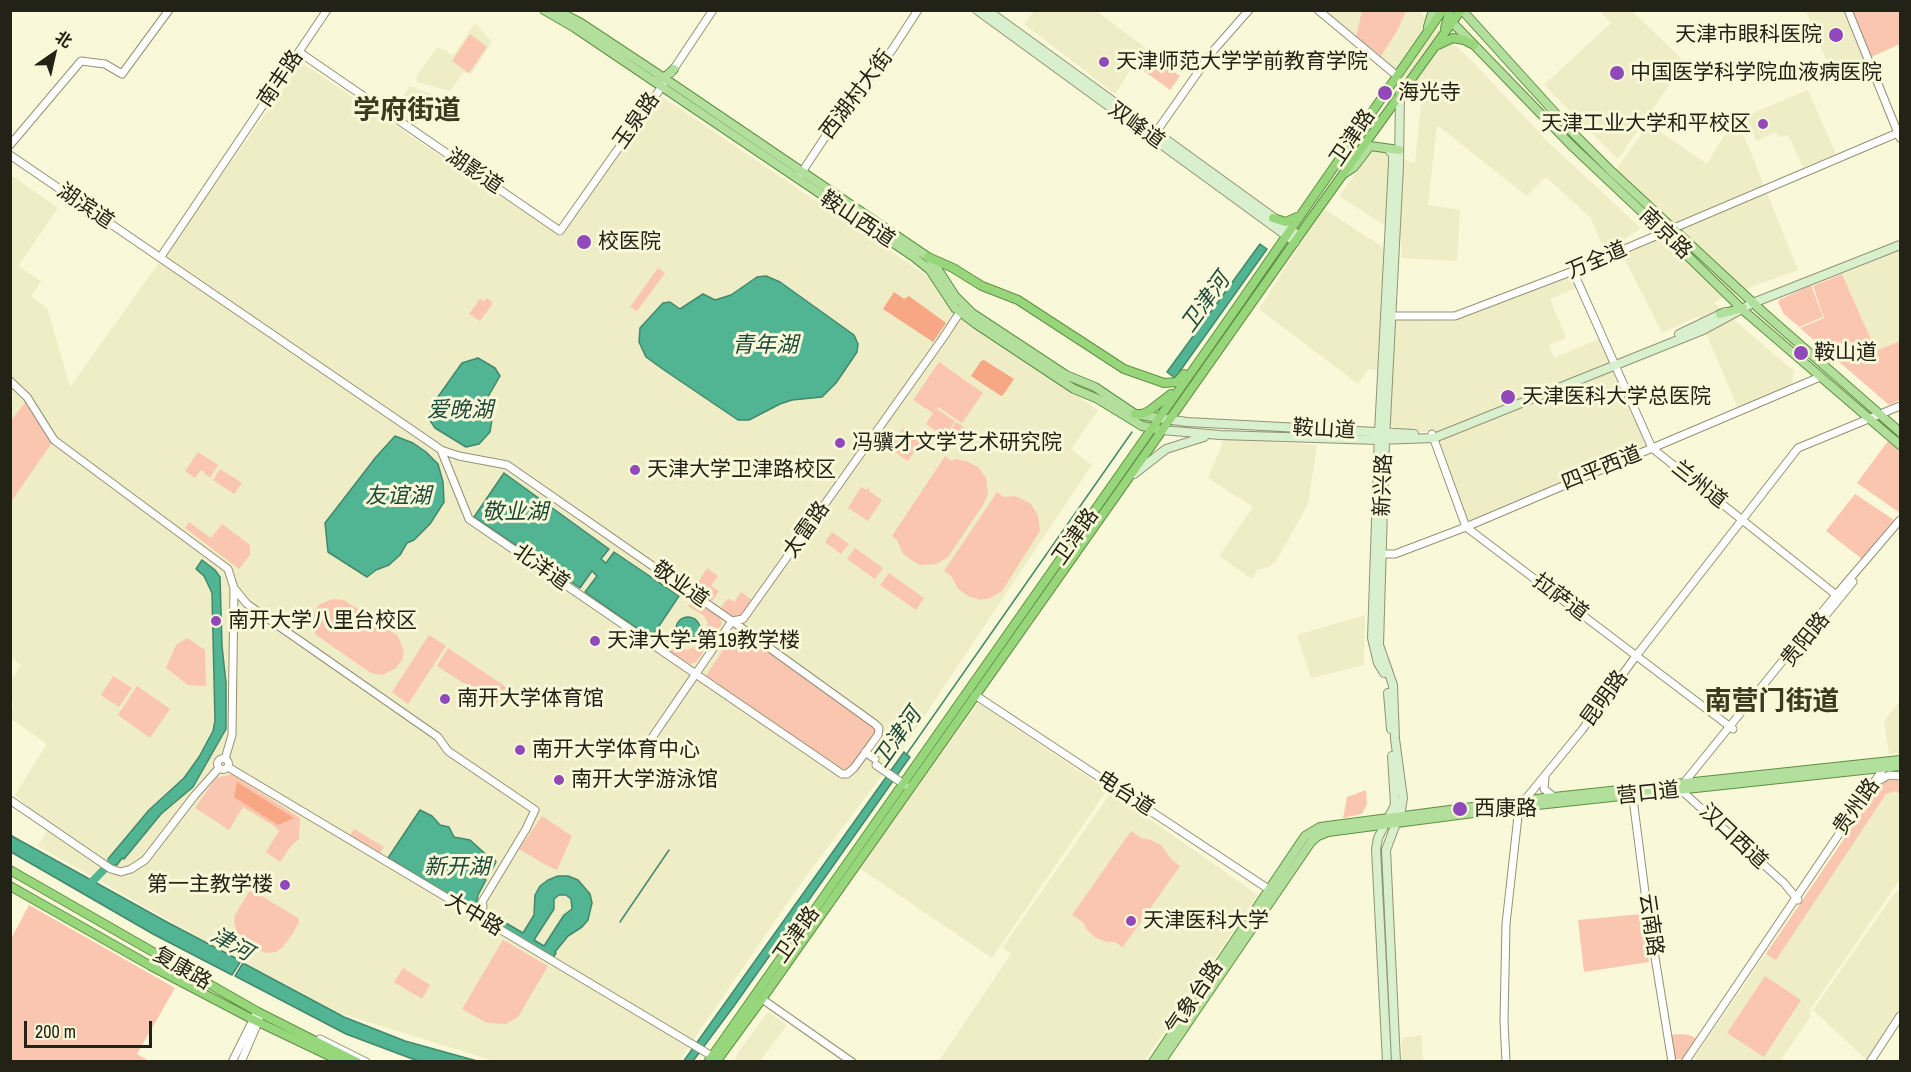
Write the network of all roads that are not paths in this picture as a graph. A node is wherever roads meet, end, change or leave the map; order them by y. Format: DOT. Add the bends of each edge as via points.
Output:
graph roads {
  1 [pos="169,10"];
  2 [pos="326,10"];
  3 [pos="544,10"];
  4 [pos="556,10"];
  5 [pos="712,10"];
  6 [pos="918,10"];
  7 [pos="977,10"];
  8 [pos="987,10"];
  9 [pos="1249,10"];
  10 [pos="1318,10"];
  11 [pos="1432,10"];
  12 [pos="1462,10"];
  13 [pos="1470,10"];
  14 [pos="1848,10"];
  15 [pos="1442,11"];
  16 [pos="1452,16"];
  17 [pos="1425,34"];
  18 [pos="1484,36"];
  19 [pos="1474,45"];
  20 [pos="1433,49"];
  21 [pos="299,52"];
  22 [pos="673,68"];
  23 [pos="649,74"];
  24 [pos="1396,75"];
  25 [pos="663,81"];
  26 [pos="1400,94"];
  27 [pos="1154,135"];
  28 [pos="1900,135"];
  29 [pos="10,146"];
  30 [pos="234,148"];
  31 [pos="1389,150"];
  32 [pos="1399,150"];
  33 [pos="10,155"];
  34 [pos="802,171"];
  35 [pos="1342,175"];
  36 [pos="796,179"];
  37 [pos="1302,213"];
  38 [pos="1310,220"];
  39 [pos="1271,221"];
  40 [pos="1673,229"];
  41 [pos="559,230"];
  42 [pos="1664,232"];
  43 [pos="1288,233"];
  44 [pos="1297,239"];
  45 [pos="1900,245"];
  46 [pos="928,257"];
  47 [pos="160,258"];
  48 [pos="1574,271"];
  49 [pos="1721,289"];
  50 [pos="1753,303"];
  51 [pos="1742,308"];
  52 [pos="960,312"];
  53 [pos="1764,313"];
  54 [pos="1720,315"];
  55 [pos="1389,316"];
  56 [pos="1731,316"];
  57 [pos="1758,323"];
  58 [pos="1216,337"];
  59 [pos="1615,363"];
  60 [pos="1820,377"];
  61 [pos="1186,379"];
  62 [pos="10,381"];
  63 [pos="1900,406"];
  64 [pos="1135,414"];
  65 [pos="1880,414"];
  66 [pos="1158,418"];
  67 [pos="1869,419"];
  68 [pos="1169,420"];
  69 [pos="1151,429"];
  70 [pos="1162,430"];
  71 [pos="1900,432"];
  72 [pos="1220,435"];
  73 [pos="1433,436"];
  74 [pos="1382,437"];
  75 [pos="1900,445"];
  76 [pos="1652,448"];
  77 [pos="441,450"];
  78 [pos="1130,477"];
  79 [pos="1743,518"];
  80 [pos="1900,520"];
  81 [pos="1900,526"];
  82 [pos="1466,527"];
  83 [pos="1382,554"];
  84 [pos="234,588"];
  85 [pos="1838,596"];
  86 [pos="732,621"];
  87 [pos="1636,656"];
  88 [pos="695,674"];
  89 [pos="975,694"];
  90 [pos="1731,728"];
  91 [pos="649,742"];
  92 [pos="864,754"];
  93 [pos="225,759"];
  94 [pos="1900,760"];
  95 [pos="1886,765"];
  96 [pos="1900,766"];
  97 [pos="228,767"];
  98 [pos="219,768"];
  99 [pos="1823,769"];
  100 [pos="1873,769"];
  101 [pos="1832,774"];
  102 [pos="1900,776"];
  103 [pos="1545,777"];
  104 [pos="1877,780"];
  105 [pos="902,781"];
  106 [pos="1684,786"];
  107 [pos="1632,792"];
  108 [pos="1554,797"];
  109 [pos="10,800"];
  110 [pos="1523,803"];
  111 [pos="1392,821"];
  112 [pos="10,870"];
  113 [pos="10,886"];
  114 [pos="1272,891"];
  115 [pos="1796,898"];
  116 [pos="477,915"];
  117 [pos="762,999"];
  118 [pos="1900,1016"];
  119 [pos="256,1018"];
  120 [pos="332,1059"];
  121 [pos="712,1060"];
  122 [pos="232,1062"];
  123 [pos="241,1062"];
  124 [pos="342,1062"];
  125 [pos="357,1062"];
  126 [pos="366,1062"];
  127 [pos="852,1062"];
  128 [pos="1153,1062"];
  129 [pos="1161,1062"];
  130 [pos="1387,1062"];
  131 [pos="1396,1062"];
  132 [pos="1506,1062"];
  133 [pos="1672,1062"];
  134 [pos="1684,1062"];
  135 [pos="1690,1062"];
  136 [pos="1870,1062"];
  1 -- 29 [label="street" via="122,74 105,64 81,61"];
  2 -- 21 [label="street, 南丰路"];
  2 -- 30 [label="street, 南丰路"];
  3 -- 23 [label="main road, 鞍山西道"];
  4 -- 23 [label="main road, 鞍山西道" via="581,23"];
  5 -- 22 [label="street"];
  6 -- 34 [label="street, 西湖村大街"];
  7 -- 27 [label="main road, 双峰道"];
  8 -- 27 [label="main road, 双峰道"];
  9 -- 27 [label="street" via="1213,51"];
  10 -- 24 [label="street"];
  11 -- 17 [label="main road"];
  12 -- 16 [label="highway, 卫津路"];
  12 -- 18 [label="main road, 南京路"];
  13 -- 18 [label="main road"];
  14 -- 28 [label="street"];
  15 -- 16 [label="main road, 南京路"];
  15 -- 17 [label="highway, 卫津路"];
  16 -- 19 [label="main road, 南京路"];
  16 -- 20 [label="highway, 卫津路"];
  17 -- 24 [label="highway, 卫津路"];
  18 -- 40 [label="main road, 南京路" via="1575,135"];
  19 -- 20 [label="highway" via="1453,38"];
  19 -- 42 [label="main road, 南京路" via="1570,144"];
  20 -- 26 [label="highway, 卫津路"];
  21 -- 30 [label="street, 南丰路"];
  21 -- 41 [label="street, 湖影道"];
  22 -- 23 [label="street"];
  22 -- 25 [label="main road"];
  23 -- 25 [label="main road, 鞍山西道"];
  24 -- 37 [label="highway, 卫津路"];
  25 -- 34 [label="main road, 鞍山西道"];
  25 -- 36 [label="main road, 鞍山西道"];
  25 -- 41 [label="street, 玉泉路"];
  26 -- 32 [label="main road, 卫津路"];
  26 -- 35 [label="highway, 卫津路"];
  27 -- 39 [label="main road, 双峰道"];
  28 -- 40 [label="street, 万全道"];
  30 -- 47 [label="street, 南丰路"];
  31 -- 32 [label="main road"];
  31 -- 35 [label="main road" via="1370,146 1354,167"];
  31 -- 55 [label="main road" via="1393,155"];
  32 -- 55 [label="main road, 新兴路"];
  33 -- 47 [label="street, 湖滨道"];
  34 -- 36 [label="street, 西湖村大街"];
  34 -- 46 [label="main road, 鞍山西道"];
  35 -- 38 [label="highway, 卫津路"];
  36 -- 52 [label="main road, 鞍山西道" via="924,265"];
  37 -- 39 [label="highway" via="1289,221"];
  37 -- 43 [label="highway, 卫津路"];
  38 -- 43 [label="main road"];
  38 -- 44 [label="highway, 卫津路"];
  39 -- 43 [label="main road, 双峰道"];
  40 -- 42 [label="street, 万全道"];
  40 -- 50 [label="main road, 南京路"];
  42 -- 48 [label="street, 万全道"];
  42 -- 49 [label="main road, 南京路"];
  43 -- 44 [label="main road, 双峰道"];
  43 -- 58 [label="highway, 卫津路"];
  44 -- 68 [label="highway, 卫津路"];
  45 -- 50 [label="main road, 鞍山道"];
  46 -- 58 [label="highway" via="1018,300 1124,369 1155,381 1177,382"];
  46 -- 64 [label="main road, 鞍山西道" via="972,313 1066,375 1095,387"];
  47 -- 77 [label="street"];
  48 -- 55 [label="street, 万全道" via="1455,316"];
  48 -- 59 [label="street, 兰州道"];
  49 -- 51 [label="main road, 南京路"];
  49 -- 54 [label="main road" via="1728,303"];
  50 -- 51 [label="main road, 鞍山道"];
  50 -- 53 [label="main road, 南京路"];
  51 -- 53 [label="main road"];
  51 -- 54 [label="main road"];
  51 -- 56 [label="main road, 鞍山道"];
  51 -- 57 [label="main road, 南京路"];
  52 -- 69 [label="main road, 鞍山西道" via="1074,389"];
  52 -- 86 [label="street, 太雷路" via="743,619"];
  53 -- 65 [label="main road, 南京路"];
  54 -- 59 [label="main road, 鞍山道"];
  55 -- 74 [label="main road, 新兴路"];
  56 -- 57 [label="main road" via="1743,315"];
  56 -- 59 [label="main road, 鞍山道"];
  57 -- 60 [label="main road, 南京路"];
  58 -- 61 [label="highway, 卫津路"];
  59 -- 73 [label="main road, 鞍山道"];
  59 -- 76 [label="street, 兰州道"];
  60 -- 67 [label="main road, 南京路"];
  60 -- 76 [label="street, 四平西道"];
  61 -- 64 [label="highway" via="1153,409"];
  61 -- 66 [label="highway, 卫津路"];
  62 -- 84 [label="street" via="27,397 54,440 228,568"];
  63 -- 65 [label="street, 昆明路"];
  64 -- 66 [label="main road, 鞍山西道"];
  65 -- 67 [label="street, 昆明路"];
  65 -- 71 [label="main road, 南京路"];
  66 -- 68 [label="main road, 鞍山道"];
  66 -- 69 [label="highway, 卫津路"];
  67 -- 75 [label="main road, 南京路"];
  67 -- 79 [label="street, 昆明路" via="1798,448"];
  68 -- 70 [label="highway, 卫津路"];
  68 -- 74 [label="main road, 鞍山道"];
  69 -- 70 [label="main road, 鞍山西道"];
  69 -- 105 [label="highway, 卫津路"];
  70 -- 72 [label="main road, 鞍山道"];
  70 -- 78 [label="highway, 卫津路"];
  72 -- 74 [label="main road, 鞍山道"];
  72 -- 78 [label="main road" via="1166,449"];
  73 -- 74 [label="main road, 鞍山道"];
  73 -- 82 [label="street"];
  74 -- 83 [label="main road, 新兴路"];
  74 -- 111 [label="main road" via="1372,638 1378,663 1388,681 1395,801"];
  76 -- 79 [label="street, 兰州道"];
  76 -- 82 [label="street, 四平西道"];
  77 -- 86 [label="street, 敬业道" via="507,465"];
  77 -- 88 [label="street, 北洋道" via="469,519"];
  78 -- 89 [label="highway, 卫津路"];
  79 -- 85 [label="street, 兰州道"];
  79 -- 87 [label="street, 昆明路"];
  80 -- 85 [label="street, 贵阳路"];
  81 -- 85 [label="street, 贵阳路"];
  82 -- 83 [label="street, 四平西道" via="1395,554"];
  82 -- 87 [label="street, 拉萨道"];
  83 -- 111 [label="main road, 新兴路" via="1378,645 1393,685 1403,798"];
  84 -- 93 [label="street" via="232,735"];
  84 -- 116 [label="street" via="247,604 535,810"];
  85 -- 90 [label="street, 贵阳路"];
  86 -- 88 [label="street, 太雷路"];
  86 -- 92 [label="street, 敬业道" via="877,726 879,733"];
  87 -- 90 [label="street, 拉萨道"];
  87 -- 103 [label="street, 昆明路"];
  88 -- 91 [label="street, 太雷路"];
  88 -- 92 [label="street, 北洋道" via="842,774 850,772"];
  89 -- 105 [label="highway, 卫津路"];
  89 -- 114 [label="street, 电台道"];
  90 -- 106 [label="street, 贵阳路"];
  92 -- 105 [label="street"];
  93 -- 97 [label="street"];
  93 -- 98 [label="street" via="218,761"];
  94 -- 95 [label="main road, 营口道"];
  95 -- 96 [label="main road, 营口道"];
  95 -- 99 [label="main road, 营口道"];
  95 -- 100 [label="main road, 营口道"];
  95 -- 102 [label="street"];
  95 -- 104 [label="street, 贵州路"];
  97 -- 98 [label="street"];
  97 -- 116 [label="street, 大中路"];
  98 -- 109 [label="street" via="145,860 121,872"];
  99 -- 101 [label="main road"];
  99 -- 106 [label="main road, 营口道"];
  100 -- 101 [label="main road, 营口道"];
  100 -- 104 [label="street"];
  101 -- 106 [label="main road, 营口道"];
  102 -- 104 [label="street"];
  103 -- 108 [label="street" via="1544,789"];
  103 -- 110 [label="street, 昆明路"];
  104 -- 115 [label="street, 贵州路"];
  105 -- 117 [label="highway, 卫津路"];
  105 -- 121 [label="highway, 卫津路"];
  106 -- 107 [label="main road, 营口道"];
  106 -- 115 [label="street, 汉口西道"];
  107 -- 108 [label="main road, 营口道"];
  107 -- 110 [label="main road, 营口道"];
  107 -- 133 [label="street, 云南路"];
  108 -- 110 [label="main road, 营口道"];
  110 -- 111 [label="main road, 营口道"];
  110 -- 132 [label="street" via="1506,924"];
  111 -- 114 [label="main road, 气象台路" via="1318,836"];
  111 -- 130 [label="main road" via="1378,838 1376,849"];
  111 -- 131 [label="main road" via="1386,854"];
  112 -- 119 [label="highway, 复康路"];
  113 -- 119 [label="highway, 复康路" via="151,966"];
  114 -- 128 [label="main road, 气象台路"];
  114 -- 129 [label="main road, 气象台路"];
  115 -- 134 [label="street, 贵州路"];
  115 -- 135 [label="street, 贵州路"];
  116 -- 121 [label="street, 大中路"];
  117 -- 121 [label="highway, 卫津路"];
  117 -- 127 [label="street"];
  118 -- 136 [label="street"];
  119 -- 120 [label="highway, 复康路"];
  119 -- 122 [label="street"];
  119 -- 123 [label="street"];
  119 -- 125 [label="highway, 复康路"];
  119 -- 126 [label="street" via="278,1018"];
  120 -- 124 [label="highway, 复康路"];
}
